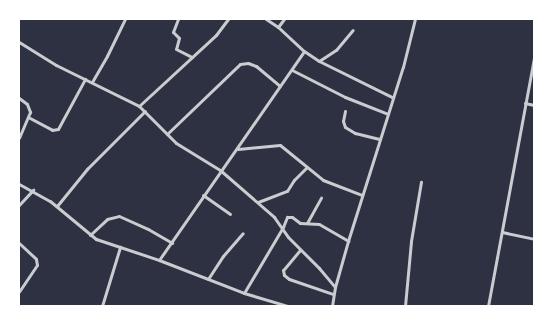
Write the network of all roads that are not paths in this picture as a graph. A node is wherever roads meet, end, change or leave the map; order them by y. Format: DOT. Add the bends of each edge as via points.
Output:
graph roads {
  1 [pos="125,19"];
  2 [pos="178,19"];
  3 [pos="228,19"];
  4 [pos="266,19"];
  5 [pos="284,19"];
  6 [pos="415,19"];
  7 [pos="278,27"];
  8 [pos="354,30"];
  9 [pos="19,42"];
  10 [pos="304,51"];
  11 [pos="192,57"];
  12 [pos="534,58"];
  13 [pos="319,61"];
  14 [pos="292,70"];
  15 [pos="86,79"];
  16 [pos="92,82"];
  17 [pos="280,86"];
  18 [pos="392,97"];
  19 [pos="19,98"];
  20 [pos="525,103"];
  21 [pos="534,105"];
  22 [pos="139,106"];
  23 [pos="345,110"];
  24 [pos="145,111"];
  25 [pos="388,114"];
  26 [pos="28,117"];
  27 [pos="167,134"];
  28 [pos="19,138"];
  29 [pos="380,139"];
  30 [pos="238,149"];
  31 [pos="307,167"];
  32 [pos="220,170"];
  33 [pos="421,182"];
  34 [pos="19,184"];
  35 [pos="33,190"];
  36 [pos="362,194"];
  37 [pos="203,195"];
  38 [pos="321,198"];
  39 [pos="258,202"];
  40 [pos="19,205"];
  41 [pos="57,206"];
  42 [pos="230,214"];
  43 [pos="307,223"];
  44 [pos="283,227"];
  45 [pos="502,232"];
  46 [pos="242,233"];
  47 [pos="90,235"];
  48 [pos="534,239"];
  49 [pos="348,241"];
  50 [pos="19,243"];
  51 [pos="172,243"];
  52 [pos="120,247"];
  53 [pos="300,250"];
  54 [pos="159,260"];
  55 [pos="208,280"];
  56 [pos="335,287"];
  57 [pos="19,292"];
  58 [pos="244,292"];
  59 [pos="333,294"];
  60 [pos="102,306"];
  61 [pos="288,306"];
  62 [pos="332,306"];
  63 [pos="405,306"];
  64 [pos="488,306"];
  1 -- 16 [label="street"];
  2 -- 11 [label="street" via="173,32 179,38 176,49"];
  3 -- 11 [label="street" via="216,36"];
  4 -- 7 [label="street"];
  5 -- 7 [label="street"];
  6 -- 18 [label="street" via="403,67"];
  7 -- 10 [label="street"];
  8 -- 13 [label="street" via="336,50"];
  9 -- 15 [label="street" via="56,65"];
  10 -- 13 [label="street"];
  10 -- 14 [label="street"];
  11 -- 22 [label="street"];
  12 -- 20 [label="street"];
  13 -- 18 [label="street"];
  14 -- 17 [label="street"];
  14 -- 25 [label="street" via="345,97"];
  15 -- 16 [label="street"];
  15 -- 26 [label="street" via="58,129 52,130"];
  16 -- 22 [label="street"];
  17 -- 27 [label="street" via="256,66 240,64"];
  17 -- 30 [label="street"];
  18 -- 25 [label="street"];
  19 -- 26 [label="street" via="30,108"];
  20 -- 21 [label="street"];
  20 -- 45 [label="street"];
  22 -- 24 [label="street"];
  23 -- 29 [label="street" via="345,127 354,133"];
  24 -- 27 [label="street"];
  24 -- 41 [label="street" via="87,169"];
  25 -- 29 [label="street"];
  26 -- 28 [label="street"];
  27 -- 32 [label="street" via="183,148"];
  29 -- 36 [label="street"];
  30 -- 31 [label="street" via="280,144"];
  30 -- 32 [label="street"];
  31 -- 36 [label="street" via="328,182"];
  31 -- 39 [label="street" via="294,180 288,192"];
  32 -- 37 [label="street"];
  32 -- 39 [label="street"];
  33 -- 63 [label="street" via="411,241"];
  34 -- 35 [label="street"];
  35 -- 40 [label="street"];
  35 -- 41 [label="street"];
  36 -- 49 [label="street"];
  37 -- 42 [label="street"];
  37 -- 51 [label="street"];
  38 -- 43 [label="street"];
  39 -- 44 [label="street"];
  41 -- 47 [label="street"];
  43 -- 44 [label="street" via="300,223 289,216"];
  43 -- 49 [label="street" via="319,224"];
  44 -- 53 [label="street"];
  44 -- 58 [label="street"];
  45 -- 48 [label="street"];
  45 -- 64 [label="street"];
  46 -- 55 [label="street"];
  47 -- 51 [label="street" via="107,219 118,216"];
  47 -- 52 [label="street"];
  49 -- 56 [label="street"];
  50 -- 57 [label="street" via="36,259 37,265"];
  51 -- 54 [label="street"];
  52 -- 54 [label="street"];
  52 -- 60 [label="street"];
  53 -- 56 [label="street"];
  53 -- 59 [label="street" via="283,270 284,274 289,279"];
  54 -- 55 [label="street"];
  55 -- 58 [label="street"];
  56 -- 59 [label="street"];
  58 -- 61 [label="street"];
  59 -- 62 [label="street"];
}
